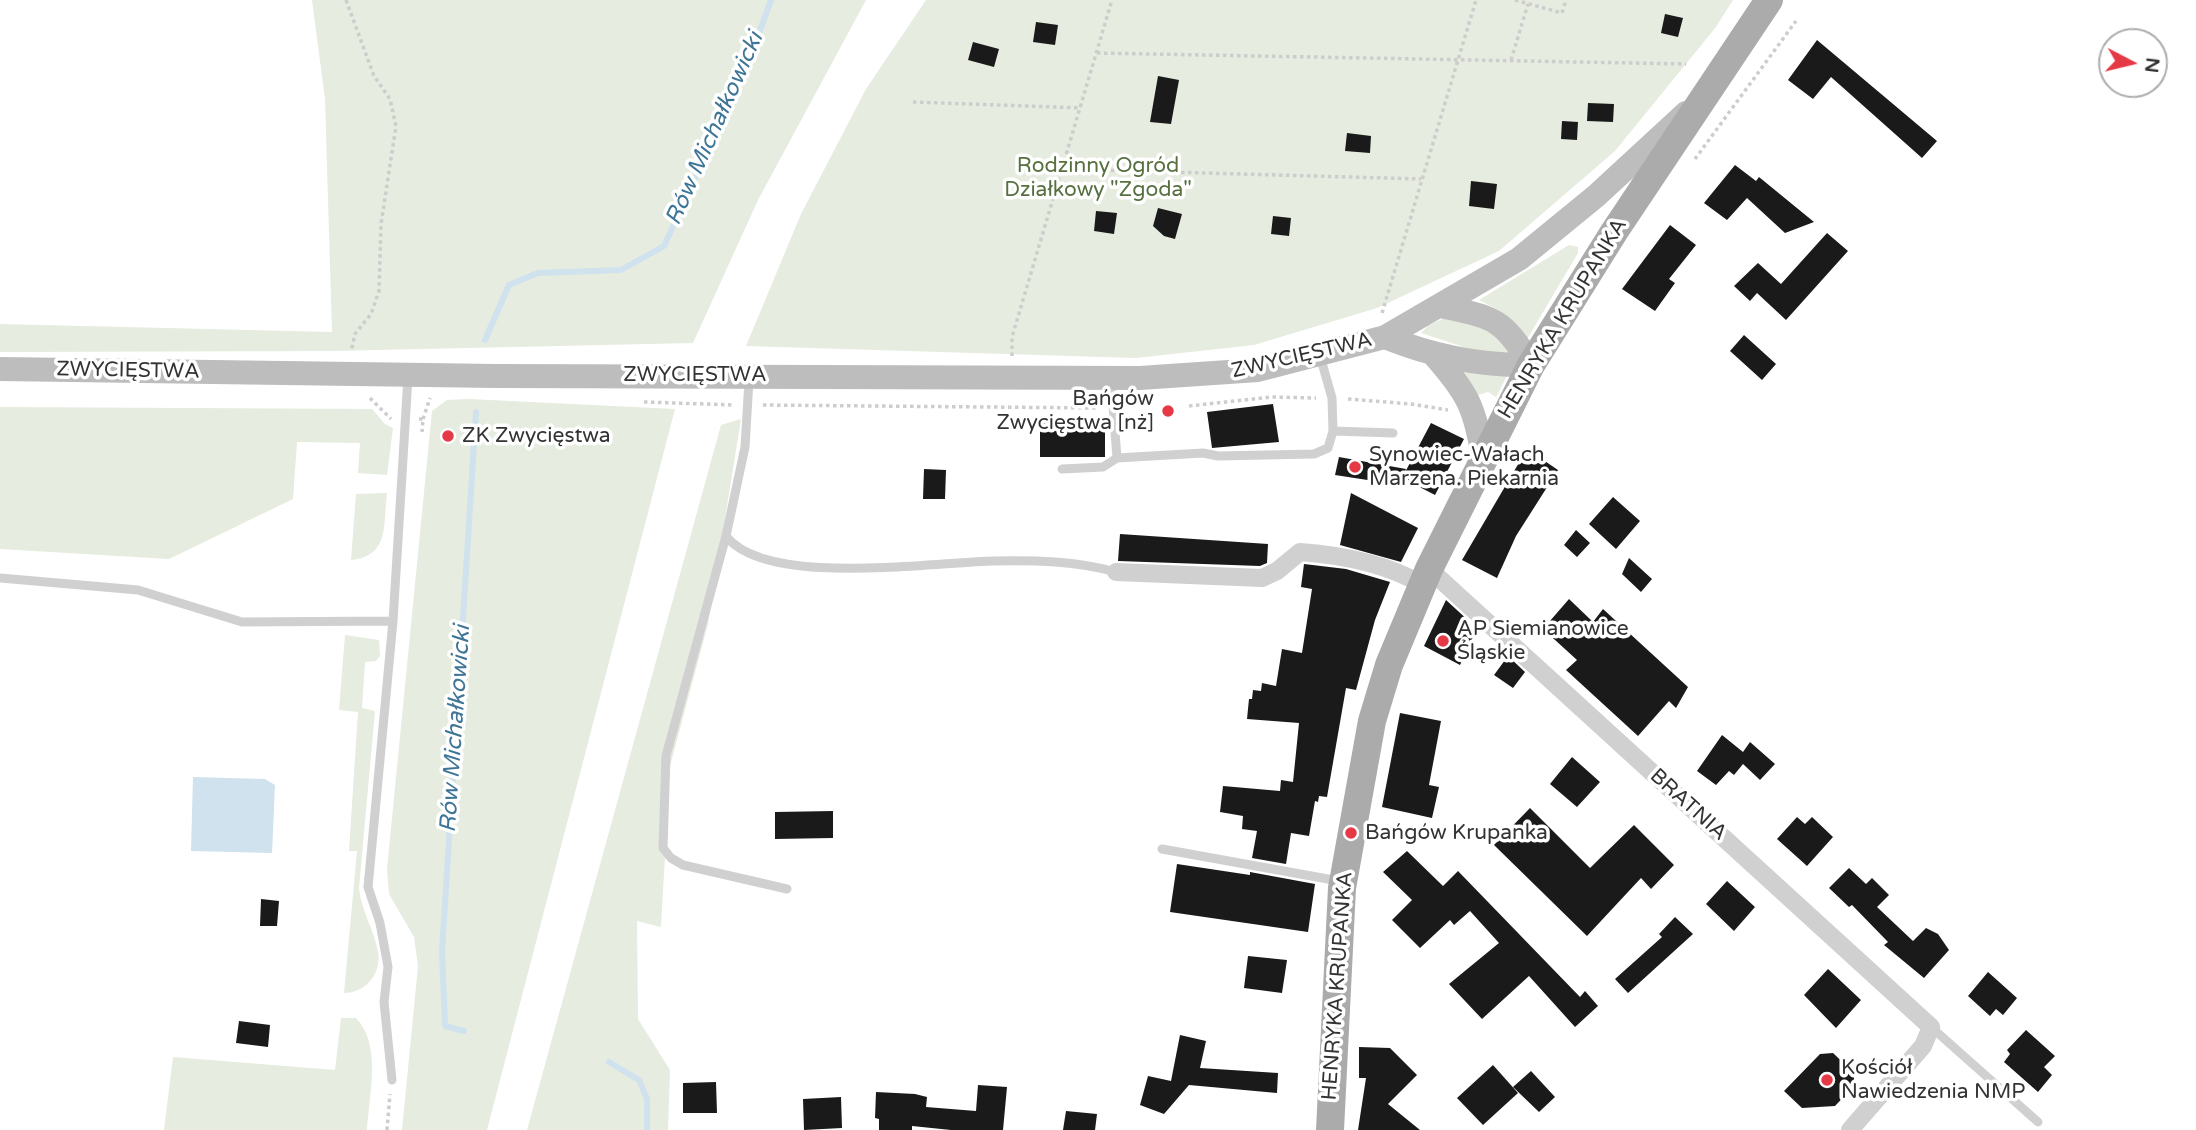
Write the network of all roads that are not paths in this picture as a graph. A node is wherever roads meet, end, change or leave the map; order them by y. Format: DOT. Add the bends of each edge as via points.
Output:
graph roads {
  1 [pos="1769,0"];
  2 [pos="1709,91"];
  3 [pos="1441,306"];
  4 [pos="1385,337"];
  5 [pos="1320,354"];
  6 [pos="1433,354"];
  7 [pos="1531,365"];
  8 [pos="0,369"];
  9 [pos="749,375"];
  10 [pos="408,376"];
  11 [pos="1111,378"];
  12 [pos="1333,431"];
  13 [pos="1393,433"];
  14 [pos="1483,457"];
  15 [pos="1117,458"];
  16 [pos="1062,469"];
  17 [pos="726,536"];
  18 [pos="1116,572"];
  19 [pos="1426,577"];
  20 [pos="0,578"];
  21 [pos="393,621"];
  22 [pos="1162,849"];
  23 [pos="1343,881"];
  24 [pos="787,889"];
  25 [pos="1931,1027"];
  26 [pos="392,1080"];
  27 [pos="2038,1122"];
  28 [pos="1330,1130"];
  29 [pos="1850,1130"];
  1 -- 2 [label="main road, HENRYKA KRUPANKA"];
  2 -- 3 [label="main road, ZWYCIĘSTWA" via="1596,196 1519,259"];
  2 -- 7 [label="main road, HENRYKA KRUPANKA"];
  3 -- 4 [label="main road, ZWYCIĘSTWA"];
  3 -- 7 [label="main road" via="1497,321 1512,333"];
  4 -- 5 [label="main road, ZWYCIĘSTWA"];
  4 -- 6 [label="main road, ZWYCIĘSTWA"];
  5 -- 11 [label="main road, ZWYCIĘSTWA" via="1258,370"];
  5 -- 12 [label="lane" via="1332,398"];
  6 -- 7 [label="main road, ZWYCIĘSTWA"];
  6 -- 14 [label="main road, ZWYCIĘSTWA" via="1473,406"];
  7 -- 14 [label="main road, HENRYKA KRUPANKA"];
  8 -- 10 [label="main road, ZWYCIĘSTWA"];
  9 -- 10 [label="main road, ZWYCIĘSTWA"];
  9 -- 11 [label="main road, ZWYCIĘSTWA"];
  9 -- 17 [label="lane" via="745,447"];
  10 -- 21 [label="lane"];
  11 -- 15 [label="lane"];
  12 -- 13 [label="lane"];
  12 -- 15 [label="lane" via="1328,449 1314,454"];
  14 -- 19 [label="main road, HENRYKA KRUPANKA"];
  15 -- 16 [label="lane" via="1103,467"];
  17 -- 18 [label="lane" via="751,555 810,567 1021,561 1061,562"];
  17 -- 24 [label="lane" via="666,757 663,848 683,865"];
  18 -- 19 [label="street, BRATNIA" via="1262,578 1300,552"];
  19 -- 23 [label="main road, HENRYKA KRUPANKA" via="1372,721"];
  19 -- 25 [label="street, BRATNIA"];
  20 -- 21 [label="lane" via="138,590 242,622"];
  21 -- 26 [label="lane" via="368,887 388,967 384,1002"];
  22 -- 23 [label="lane"];
  23 -- 28 [label="main road, HENRYKA KRUPANKA"];
  25 -- 27 [label="lane"];
  25 -- 29 [label="street" via="1923,1046"];
}
